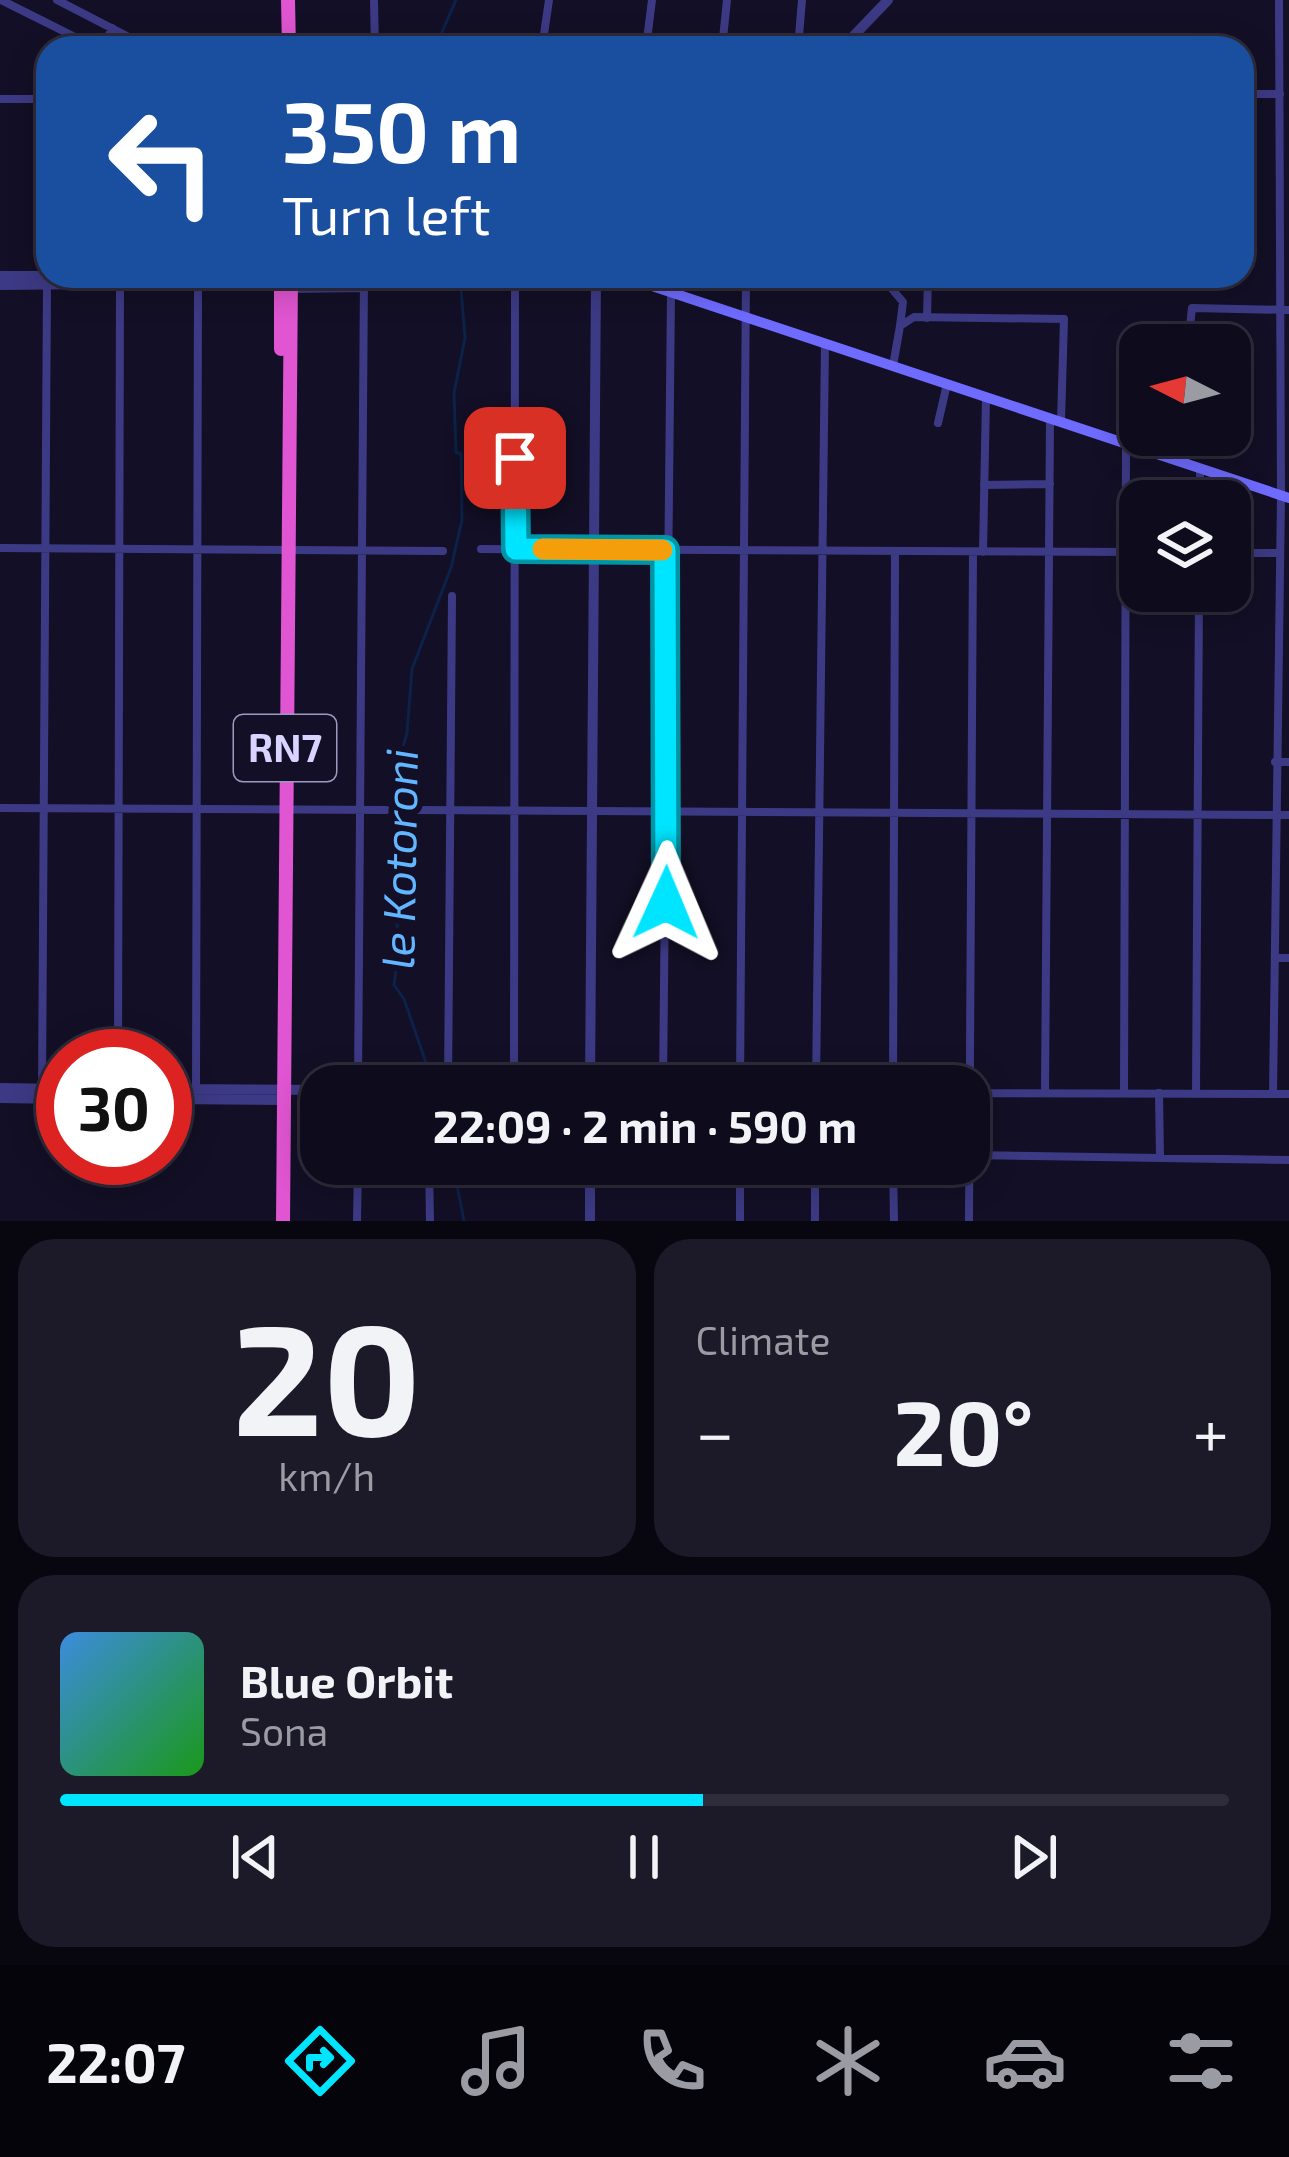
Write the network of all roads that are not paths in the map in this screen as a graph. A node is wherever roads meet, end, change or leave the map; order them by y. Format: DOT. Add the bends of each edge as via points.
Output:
graph roads {
  1 [pos="1,0"];
  2 [pos="57,0"];
  3 [pos="284,0"];
  4 [pos="374,0"];
  5 [pos="549,0"];
  6 [pos="652,0"];
  7 [pos="727,0"];
  8 [pos="802,0"];
  9 [pos="887,0"];
  10 [pos="1280,0"];
  11 [pos="112,28"];
  12 [pos="75,36"];
  13 [pos="107,36"];
  14 [pos="127,36"];
  15 [pos="284,36"];
  16 [pos="375,36"];
  17 [pos="544,36"];
  18 [pos="648,36"];
  19 [pos="723,36"];
  20 [pos="799,36"];
  21 [pos="853,36"];
  22 [pos="1254,94"];
  23 [pos="1280,94"];
  24 [pos="0,99"];
  25 [pos="36,99"];
  26 [pos="1285,125"];
  27 [pos="1284,251"];
  28 [pos="0,280"];
  29 [pos="36,281"];
  30 [pos="46,288"];
  31 [pos="121,288"];
  32 [pos="198,288"];
  33 [pos="285,288"];
  34 [pos="364,288"];
  35 [pos="514,288"];
  36 [pos="596,288"];
  37 [pos="657,288"];
  38 [pos="746,288"];
  39 [pos="891,288"];
  40 [pos="928,288"];
  41 [pos="671,293"];
  42 [pos="1284,310"];
  43 [pos="747,318"];
  44 [pos="927,318"];
  45 [pos="1190,324"];
  46 [pos="900,326"];
  47 [pos="825,343"];
  48 [pos="892,365"];
  49 [pos="947,384"];
  50 [pos="986,397"];
  51 [pos="1056,421"];
  52 [pos="938,423"];
  53 [pos="1119,442"];
  54 [pos="1284,450"];
  55 [pos="1162,456"];
  56 [pos="1186,456"];
  57 [pos="1186,464"];
  58 [pos="1200,469"];
  59 [pos="1200,480"];
  60 [pos="984,484"];
  61 [pos="1050,484"];
  62 [pos="1285,497"];
  63 [pos="0,548"];
  64 [pos="45,548"];
  65 [pos="195,548"];
  66 [pos="282,548"];
  67 [pos="119,549"];
  68 [pos="362,549"];
  69 [pos="481,549"];
  70 [pos="516,549"];
  71 [pos="594,549"];
  72 [pos="443,550"];
  73 [pos="665,550"];
  74 [pos="743,550"];
  75 [pos="1049,550"];
  76 [pos="819,551"];
  77 [pos="896,551"];
  78 [pos="978,552"];
  79 [pos="1119,552"];
  80 [pos="1251,553"];
  81 [pos="1276,553"];
  82 [pos="452,596"];
  83 [pos="1127,612"];
  84 [pos="1199,612"];
  85 [pos="1275,762"];
  86 [pos="1289,763"];
  87 [pos="0,808"];
  88 [pos="44,808"];
  89 [pos="120,808"];
  90 [pos="195,808"];
  91 [pos="280,809"];
  92 [pos="360,809"];
  93 [pos="386,809"];
  94 [pos="415,810"];
  95 [pos="451,811"];
  96 [pos="514,811"];
  97 [pos="592,811"];
  98 [pos="668,811"];
  99 [pos="743,811"];
  100 [pos="817,811"];
  101 [pos="897,812"];
  102 [pos="971,814"];
  103 [pos="1047,814"];
  104 [pos="1125,814"];
  105 [pos="1198,815"];
  106 [pos="1275,815"];
  107 [pos="1289,815"];
  108 [pos="1275,958"];
  109 [pos="1289,958"];
  110 [pos="42,1029"];
  111 [pos="118,1029"];
  112 [pos="358,1065"];
  113 [pos="448,1065"];
  114 [pos="514,1065"];
  115 [pos="590,1065"];
  116 [pos="663,1065"];
  117 [pos="740,1065"];
  118 [pos="816,1065"];
  119 [pos="892,1065"];
  120 [pos="969,1065"];
  121 [pos="0,1088"];
  122 [pos="36,1089"];
  123 [pos="192,1089"];
  124 [pos="196,1089"];
  125 [pos="300,1092"];
  126 [pos="990,1093"];
  127 [pos="1045,1093"];
  128 [pos="1124,1093"];
  129 [pos="1159,1093"];
  130 [pos="1196,1094"];
  131 [pos="1274,1094"];
  132 [pos="1289,1094"];
  133 [pos="278,1095"];
  134 [pos="0,1098"];
  135 [pos="36,1099"];
  136 [pos="192,1099"];
  137 [pos="990,1156"];
  138 [pos="1160,1158"];
  139 [pos="1289,1160"];
  140 [pos="358,1185"];
  141 [pos="429,1185"];
  142 [pos="590,1185"];
  143 [pos="740,1185"];
  144 [pos="815,1185"];
  145 [pos="893,1185"];
  146 [pos="969,1185"];
  147 [pos="273,1221"];
  148 [pos="283,1221"];
  149 [pos="357,1221"];
  150 [pos="430,1221"];
  151 [pos="590,1221"];
  152 [pos="740,1221"];
  153 [pos="814,1221"];
  154 [pos="894,1221"];
  155 [pos="969,1221"];
  1 -- 12 [label="street"];
  2 -- 11 [label="street"];
  3 -- 15 [label="highway"];
  4 -- 16 [label="street"];
  5 -- 17 [label="street"];
  6 -- 18 [label="street"];
  7 -- 19 [label="street"];
  8 -- 20 [label="street"];
  9 -- 21 [label="street"];
  10 -- 23 [label="street"];
  11 -- 13 [label="street"];
  11 -- 14 [label="street"];
  22 -- 23 [label="street"];
  23 -- 26 [label="street"];
  24 -- 25 [label="street"];
  26 -- 27 [label="street"];
  27 -- 42 [label="street"];
  28 -- 29 [label="street"];
  30 -- 64 [label="street"];
  31 -- 67 [label="street"];
  32 -- 65 [label="street"];
  33 -- 66 [label="highway, RN7"];
  34 -- 68 [label="street"];
  35 -- 70 [label="street"];
  36 -- 71 [label="street"];
  37 -- 41 [label="main road"];
  38 -- 43 [label="street"];
  39 -- 46 [label="street" via="903,302"];
  40 -- 44 [label="street"];
  41 -- 43 [label="main road"];
  41 -- 73 [label="street"];
  42 -- 45 [label="street" via="1192,308"];
  42 -- 54 [label="street"];
  43 -- 47 [label="main road"];
  43 -- 74 [label="street"];
  44 -- 46 [label="street"];
  44 -- 51 [label="street" via="1064,319"];
  46 -- 48 [label="street"];
  47 -- 48 [label="main road"];
  47 -- 76 [label="street"];
  48 -- 49 [label="main road"];
  49 -- 50 [label="main road"];
  49 -- 52 [label="street"];
  50 -- 51 [label="main road"];
  50 -- 60 [label="street"];
  51 -- 53 [label="main road"];
  51 -- 61 [label="street"];
  54 -- 62 [label="street"];
  55 -- 57 [label="main road"];
  56 -- 57 [label="street"];
  57 -- 58 [label="main road"];
  58 -- 59 [label="street"];
  58 -- 62 [label="main road"];
  60 -- 61 [label="street"];
  60 -- 78 [label="street"];
  61 -- 75 [label="street"];
  62 -- 81 [label="street"];
  63 -- 64 [label="street"];
  64 -- 67 [label="street"];
  64 -- 88 [label="street"];
  65 -- 66 [label="street"];
  65 -- 67 [label="street"];
  65 -- 90 [label="street"];
  66 -- 68 [label="street"];
  66 -- 91 [label="highway, RN7"];
  67 -- 89 [label="street"];
  68 -- 72 [label="street"];
  68 -- 92 [label="street"];
  69 -- 70 [label="street"];
  70 -- 71 [label="street"];
  70 -- 96 [label="street"];
  71 -- 73 [label="street"];
  71 -- 97 [label="street"];
  73 -- 74 [label="street"];
  73 -- 98 [label="street"];
  74 -- 76 [label="street"];
  74 -- 99 [label="street"];
  75 -- 78 [label="street"];
  75 -- 79 [label="street"];
  75 -- 103 [label="street"];
  76 -- 77 [label="street"];
  76 -- 100 [label="street"];
  77 -- 78 [label="street"];
  77 -- 101 [label="street"];
  78 -- 102 [label="street"];
  80 -- 81 [label="street"];
  81 -- 85 [label="street"];
  82 -- 95 [label="street"];
  83 -- 104 [label="street"];
  84 -- 105 [label="street"];
  85 -- 86 [label="street"];
  85 -- 106 [label="street"];
  87 -- 88 [label="street"];
  88 -- 89 [label="street"];
  88 -- 110 [label="street"];
  89 -- 90 [label="street"];
  89 -- 111 [label="street"];
  90 -- 91 [label="street"];
  90 -- 124 [label="street"];
  91 -- 92 [label="street"];
  91 -- 133 [label="highway, RN7"];
  92 -- 93 [label="street"];
  92 -- 112 [label="street"];
  94 -- 95 [label="street"];
  95 -- 96 [label="street"];
  95 -- 113 [label="street"];
  96 -- 97 [label="street"];
  96 -- 114 [label="street"];
  97 -- 98 [label="street"];
  97 -- 115 [label="street"];
  98 -- 99 [label="street"];
  98 -- 116 [label="street"];
  99 -- 100 [label="street"];
  99 -- 117 [label="street"];
  100 -- 101 [label="street"];
  100 -- 118 [label="street"];
  101 -- 102 [label="street"];
  101 -- 119 [label="street"];
  102 -- 103 [label="street"];
  102 -- 120 [label="street"];
  103 -- 104 [label="street"];
  103 -- 127 [label="street"];
  104 -- 105 [label="street"];
  104 -- 128 [label="street"];
  105 -- 106 [label="street"];
  105 -- 130 [label="street"];
  106 -- 107 [label="street"];
  106 -- 108 [label="street"];
  108 -- 109 [label="street"];
  108 -- 131 [label="street"];
  121 -- 122 [label="street"];
  123 -- 124 [label="street"];
  124 -- 133 [label="street"];
  125 -- 133 [label="street"];
  126 -- 127 [label="street"];
  127 -- 128 [label="street"];
  128 -- 129 [label="street"];
  129 -- 130 [label="street"];
  129 -- 138 [label="street"];
  130 -- 131 [label="street"];
  131 -- 132 [label="street"];
  133 -- 136 [label="street"];
  133 -- 147 [label="highway, RN7"];
  133 -- 148 [label="highway, RN7"];
  134 -- 135 [label="street"];
  137 -- 138 [label="street"];
  138 -- 139 [label="street"];
  140 -- 149 [label="street"];
  141 -- 150 [label="street"];
  142 -- 151 [label="street"];
  143 -- 152 [label="street"];
  144 -- 153 [label="street"];
  145 -- 154 [label="street"];
  146 -- 155 [label="street"];
}
